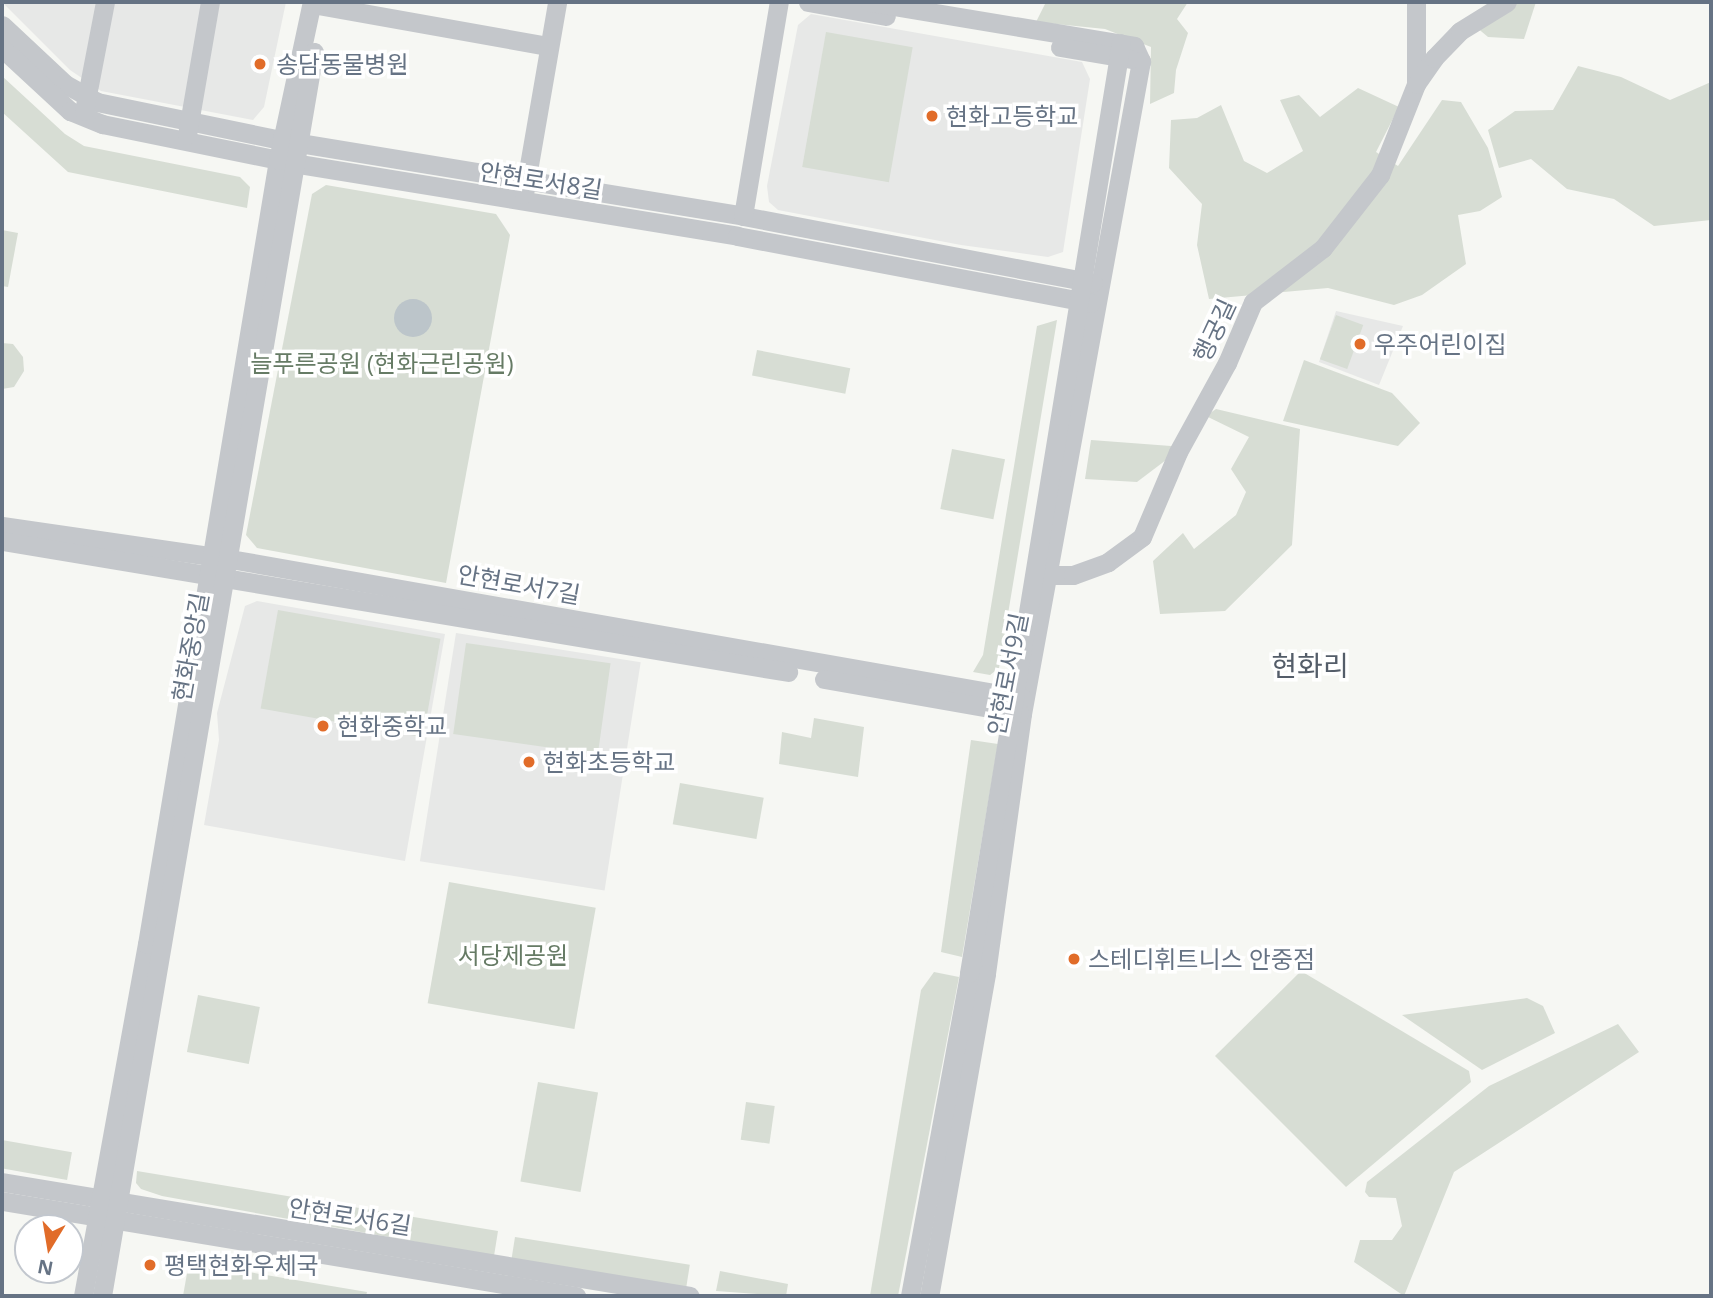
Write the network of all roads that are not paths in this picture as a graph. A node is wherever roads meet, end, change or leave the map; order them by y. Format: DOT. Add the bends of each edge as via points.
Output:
graph roads {
  1 [pos="106,2"];
  2 [pos="210,2"];
  3 [pos="556,2"];
  4 [pos="779,2"];
  5 [pos="808,2"];
  6 [pos="869,2"];
  7 [pos="1416,2"];
  8 [pos="1507,2"];
  9 [pos="318,3"];
  10 [pos="2,25"];
  11 [pos="548,46"];
  12 [pos="2,48"];
  13 [pos="1120,50"];
  14 [pos="1416,84"];
  15 [pos="87,98"];
  16 [pos="83,119"];
  17 [pos="189,123"];
  18 [pos="289,141"];
  19 [pos="186,143"];
  20 [pos="286,161"];
  21 [pos="525,182"];
  22 [pos="523,203"];
  23 [pos="743,216"];
  24 [pos="1090,293"];
  25 [pos="2,526"];
  26 [pos="2,541"];
  27 [pos="208,556"];
  28 [pos="230,559"];
  29 [pos="1042,575"];
  30 [pos="205,577"];
  31 [pos="226,581"];
  32 [pos="1017,705"];
  33 [pos="2,1182"];
  34 [pos="2,1201"];
  35 [pos="108,1211"];
  36 [pos="83,1296"];
  37 [pos="102,1296"];
  38 [pos="576,1296"];
  39 [pos="690,1296"];
  40 [pos="910,1296"];
  41 [pos="929,1296"];
  1 -- 15 [label="street"];
  2 -- 17 [label="street"];
  3 -- 11 [label="street"];
  4 -- 23 [label="street"];
  5 -- 13 [label="street, 안현로서9길"];
  6 -- 13 [label="street, 안현로서9길"];
  7 -- 14 [label="street, 행궁길"];
  8 -- 14 [label="street, 행궁길" via="1460,31"];
  9 -- 11 [label="street, 현화중앙길"];
  9 -- 18 [label="street, 현화중앙길"];
  10 -- 15 [label="street, 안현로서8길" via="65,84"];
  11 -- 21 [label="street"];
  12 -- 16 [label="street, 안현로서8길"];
  13 -- 24 [label="street"];
  13 -- 24 [label="street, 안현로서9길" via="1140,61"];
  14 -- 29 [label="street, 행궁길" via="1380,175 1323,247 1253,302 1227,363 1178,452 1142,537 1108,562 1073,575"];
  15 -- 16 [label="street"];
  15 -- 17 [label="street, 안현로서8길"];
  16 -- 19 [label="street, 안현로서8길"];
  17 -- 18 [label="street, 안현로서8길"];
  17 -- 19 [label="street"];
  18 -- 20 [label="street, 현화중앙길"];
  18 -- 21 [label="street, 안현로서8길"];
  19 -- 20 [label="street, 안현로서8길"];
  20 -- 22 [label="street, 안현로서8길"];
  20 -- 27 [label="street"];
  20 -- 28 [label="street, 현화중앙길"];
  21 -- 22 [label="street"];
  21 -- 23 [label="street, 안현로서8길"];
  22 -- 24 [label="street, 안현로서8길"];
  23 -- 24 [label="street, 안현로서8길"];
  24 -- 29 [label="street, 안현로서9길"];
  25 -- 27 [label="street, 안현로서7길"];
  26 -- 30 [label="street, 안현로서7길"];
  27 -- 28 [label="street, 안현로서7길"];
  27 -- 30 [label="street"];
  28 -- 31 [label="street, 현화중앙길"];
  28 -- 32 [label="street, 안현로서7길"];
  29 -- 32 [label="street, 안현로서9길"];
  30 -- 31 [label="street, 안현로서7길"];
  30 -- 35 [label="street"];
  31 -- 32 [label="street, 안현로서7길"];
  31 -- 35 [label="street, 현화중앙길"];
  32 -- 40 [label="street"];
  32 -- 41 [label="street, 안현로서9길" via="986,974"];
  33 -- 35 [label="street, 안현로서6길"];
  34 -- 35 [label="street, 안현로서6길"];
  35 -- 36 [label="street"];
  35 -- 37 [label="street, 현화중앙길"];
  35 -- 38 [label="street, 안현로서6길"];
  35 -- 39 [label="street, 안현로서6길"];
}
